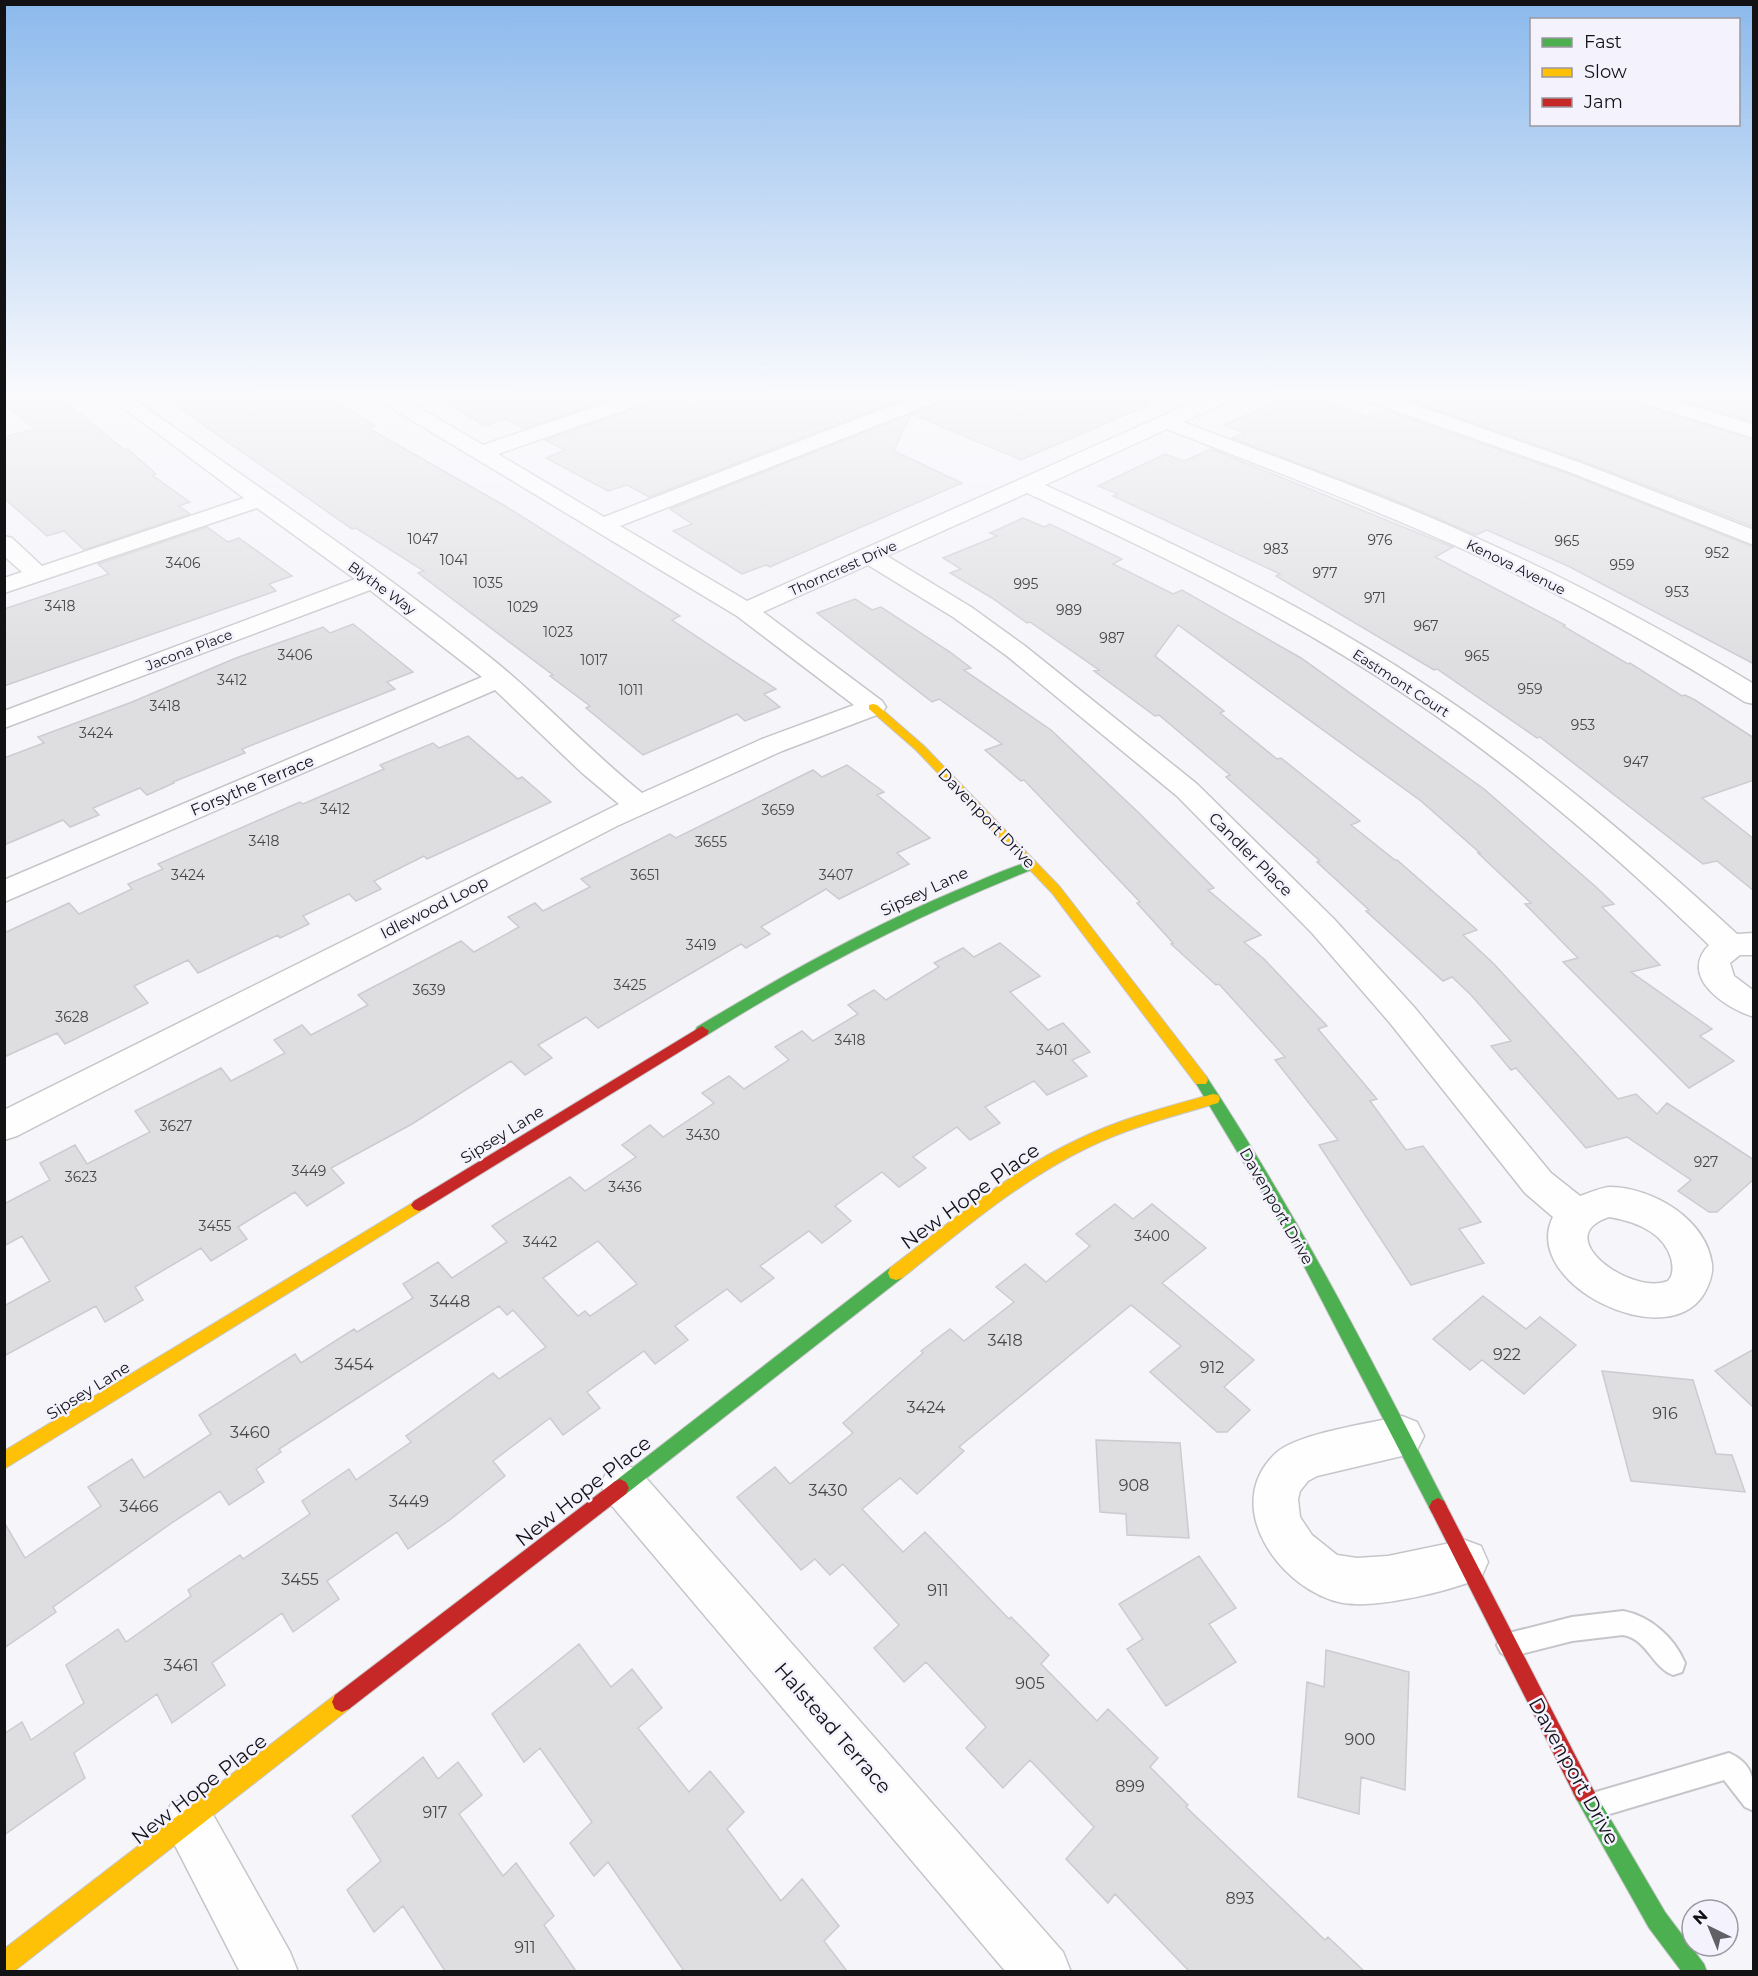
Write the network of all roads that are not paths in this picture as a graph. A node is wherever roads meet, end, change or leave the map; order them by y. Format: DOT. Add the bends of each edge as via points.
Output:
graph roads {
  1 [pos="236,483"];
  2 [pos="532,483"];
  3 [pos="710,483"];
  4 [pos="1032,483"];
  5 [pos="1322,483"];
  6 [pos="1615,483"];
  7 [pos="1028,485"];
  8 [pos="259,500"];
  9 [pos="603,525"];
  10 [pos="1754,538"];
  11 [pos="4,543"];
  12 [pos="870,556"];
  13 [pos="38,575"];
  14 [pos="373,581"];
  15 [pos="4,586"];
  16 [pos="746,611"];
  17 [pos="500,680"];
  18 [pos="1754,696"];
  19 [pos="873,707"];
  20 [pos="4,720"];
  21 [pos="638,805"];
  22 [pos="1032,865"];
  23 [pos="4,892"];
  24 [pos="1742,945"];
  25 [pos="1754,1005"];
  26 [pos="1213,1099"];
  27 [pos="4,1126"];
  28 [pos="1576,1214"];
  29 [pos="1402,1436"];
  30 [pos="4,1461"];
  31 [pos="623,1485"];
  32 [pos="1465,1562"];
  33 [pos="1507,1645"];
  34 [pos="1673,1663"];
  35 [pos="1754,1798"];
  36 [pos="1592,1806"];
  37 [pos="189,1822"];
  38 [pos="4,1964"];
  39 [pos="270,1971"];
  40 [pos="1043,1971"];
  41 [pos="1696,1971"];
  1 -- 8 [label="street, Blythe Way"];
  2 -- 9 [label="street, Davenport Drive"];
  3 -- 9 [label="street"];
  4 -- 7 [label="street, Thorncrest Drive"];
  5 -- 18 [label="street, Kenova Avenue" via="1505,560 1643,631"];
  6 -- 10 [label="street"];
  7 -- 12 [label="street, Thorncrest Drive"];
  7 -- 24 [label="street, Eastmont Court" via="1229,580 1377,665 1488,742"];
  8 -- 13 [label="street"];
  8 -- 14 [label="street, Blythe Way"];
  9 -- 16 [label="street, Davenport Drive"];
  11 -- 13 [label="street"];
  12 -- 16 [label="street, Thorncrest Drive"];
  12 -- 28 [label="street, Candler Place" via="962,612 1016,651 1186,790 1323,926 1402,1015 1538,1183"];
  13 -- 15 [label="street"];
  14 -- 17 [label="street, Blythe Way"];
  14 -- 20 [label="street, Jacona Place"];
  16 -- 19 [label="street, Davenport Drive"];
  17 -- 21 [label="street, Blythe Way"];
  17 -- 23 [label="street, Forsythe Terrace"];
  19 -- 21 [label="street, Idlewood Loop" via="772,745"];
  19 -- 22 [label="street, Davenport Drive" via="920,748"];
  21 -- 27 [label="street, Idlewood Loop"];
  22 -- 26 [label="street, Davenport Drive" via="1120,971"];
  22 -- 30 [label="street, Sipsey Lane" via="927,906 795,974"];
  24 -- 25 [label="street, Eastmont Court" via="1720,952 1714,970 1729,991"];
  26 -- 29 [label="street, Davenport Drive" via="1278,1203"];
  26 -- 31 [label="street, New Hope Place" via="1112,1130 1049,1161 972,1215"];
  29 -- 32 [label="street, Davenport Drive"];
  29 -- 32 [label="street" via="1317,1456 1293,1467 1278,1488 1276,1515 1288,1543 1311,1566 1342,1580 1372,1580"];
  31 -- 37 [label="street, New Hope Place"];
  31 -- 40 [label="street, Halstead Terrace"];
  32 -- 33 [label="street, Davenport Drive"];
  33 -- 34 [label="lane" via="1613,1623 1631,1624 1648,1634"];
  33 -- 36 [label="street, Davenport Drive"];
  35 -- 36 [label="lane" via="1729,1766"];
  36 -- 41 [label="street, Davenport Drive" via="1657,1920"];
  37 -- 38 [label="street, New Hope Place"];
  37 -- 39 [label="street"];
}
